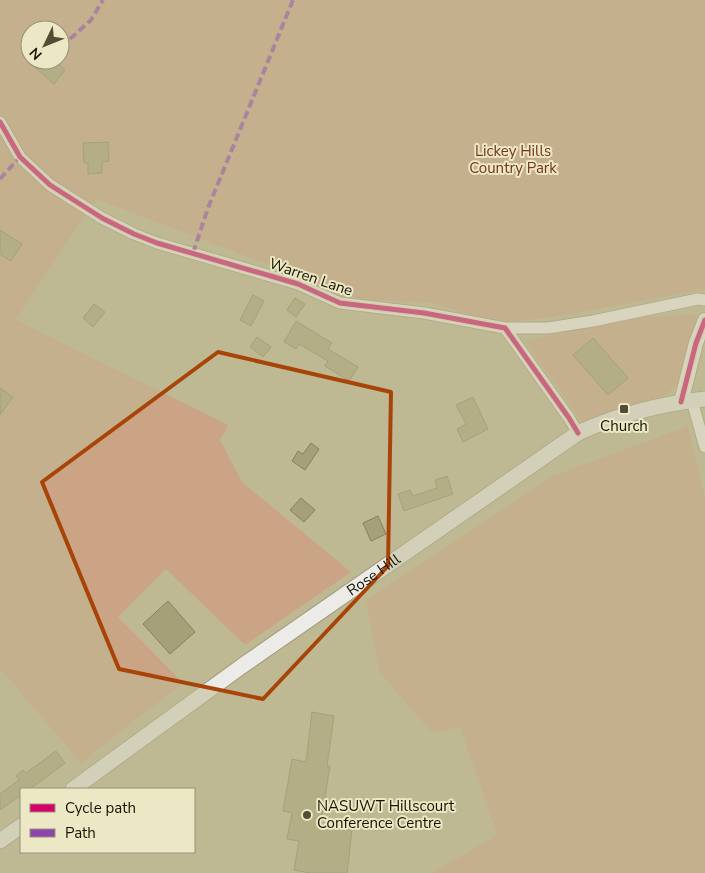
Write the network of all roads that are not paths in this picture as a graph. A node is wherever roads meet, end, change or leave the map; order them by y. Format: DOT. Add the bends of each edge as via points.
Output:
graph roads {
  1 [pos="0,122"];
  2 [pos="705,300"];
  3 [pos="705,320"];
  4 [pos="505,328"];
  5 [pos="692,401"];
  6 [pos="578,433"];
  7 [pos="705,446"];
  8 [pos="74,788"];
  9 [pos="20,827"];
  10 [pos="0,841"];
  1 -- 4 [label="street, Warren Lane" via="20,157 50,185 134,234 298,284 340,303 424,313"];
  2 -- 4 [label="street, Warren Lane" via="698,298 548,328"];
  3 -- 5 [label="street" via="696,343"];
  4 -- 6 [label="street"];
  5 -- 6 [label="main road, Rose Hill" via="600,423"];
  5 -- 7 [label="street"];
  6 -- 8 [label="main road, Rose Hill" via="338,598"];
  9 -- 10 [label="main road"];
}
